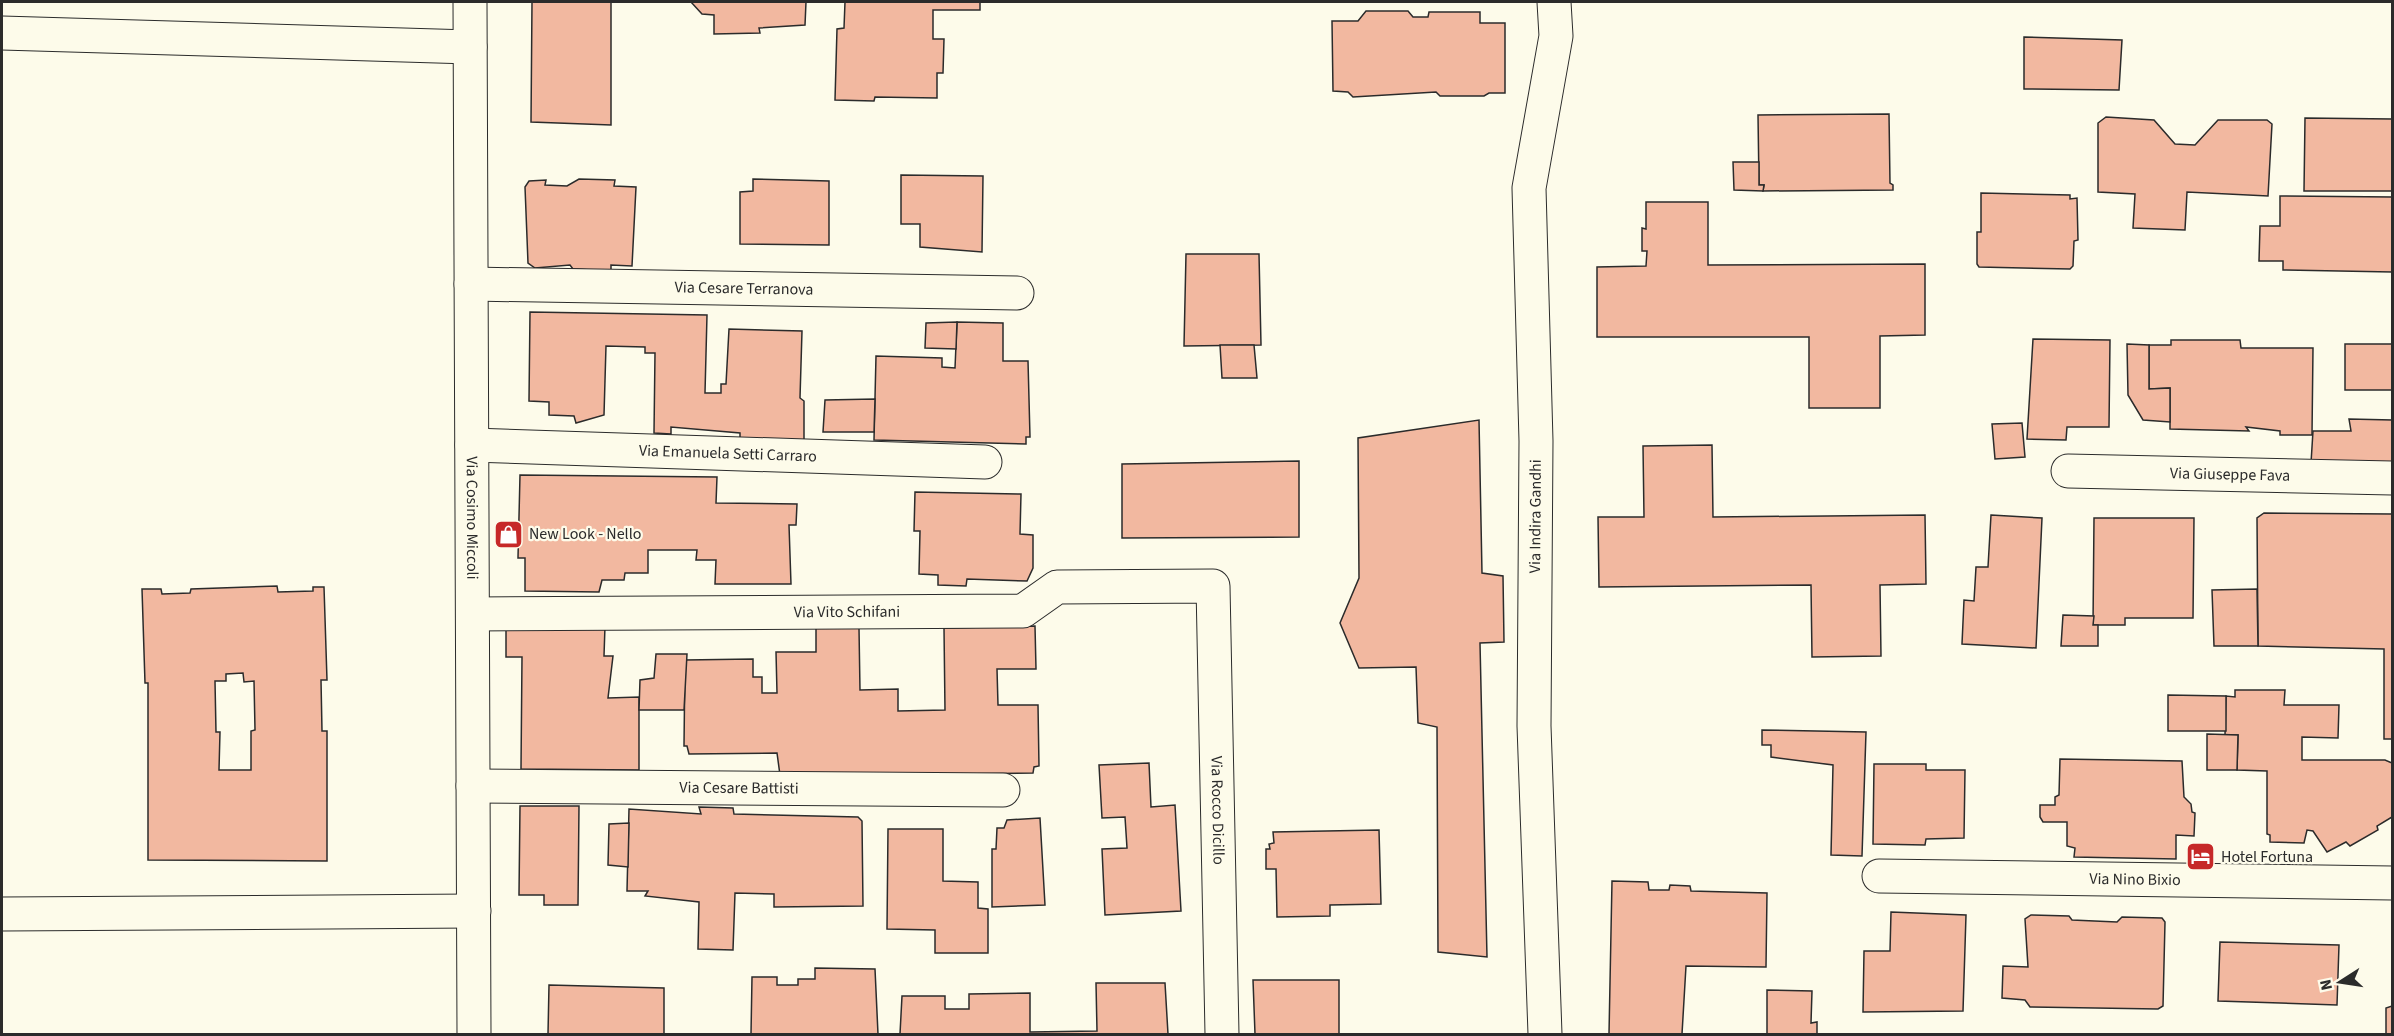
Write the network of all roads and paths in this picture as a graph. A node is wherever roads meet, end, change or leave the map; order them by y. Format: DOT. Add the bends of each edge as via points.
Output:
graph roads {
  1 [pos="470,2"];
  2 [pos="1554,2"];
  3 [pos="2,33"];
  4 [pos="470,47"];
  5 [pos="471,284"];
  6 [pos="1017,293"];
  7 [pos="472,445"];
  8 [pos="985,462"];
  9 [pos="2068,471"];
  10 [pos="2392,478"];
  11 [pos="1213,586"];
  12 [pos="472,614"];
  13 [pos="473,786"];
  14 [pos="1003,790"];
  15 [pos="1880,876"];
  16 [pos="2392,883"];
  17 [pos="474,911"];
  18 [pos="2,914"];
  19 [pos="474,1035"];
  20 [pos="1222,1035"];
  21 [pos="1545,1035"];
  1 -- 4 [label="street, Via Cosimo Miccoli"];
  2 -- 21 [label="street, Via Indira Gandhi" via="1556,36 1529,188 1536,441 1534,726"];
  3 -- 4 [label="street"];
  4 -- 5 [label="street, Via Cosimo Miccoli"];
  5 -- 6 [label="street, Via Cesare Terranova"];
  5 -- 7 [label="street, Via Cosimo Miccoli"];
  7 -- 8 [label="street, Via Emanuela Setti Carraro"];
  7 -- 12 [label="street, Via Cosimo Miccoli"];
  9 -- 10 [label="street, Via Giuseppe Fava"];
  11 -- 12 [label="street, Via Vito Schifani" via="1057,587 1023,611"];
  11 -- 20 [label="street, Via Rocco Dicillo"];
  12 -- 13 [label="street, Via Cosimo Miccoli"];
  13 -- 14 [label="street, Via Cesare Battisti"];
  13 -- 17 [label="street, Via Cosimo Miccoli"];
  15 -- 16 [label="street, Via Nino Bixio"];
  17 -- 18 [label="street"];
  17 -- 19 [label="street, Via Cosimo Miccoli"];
}
